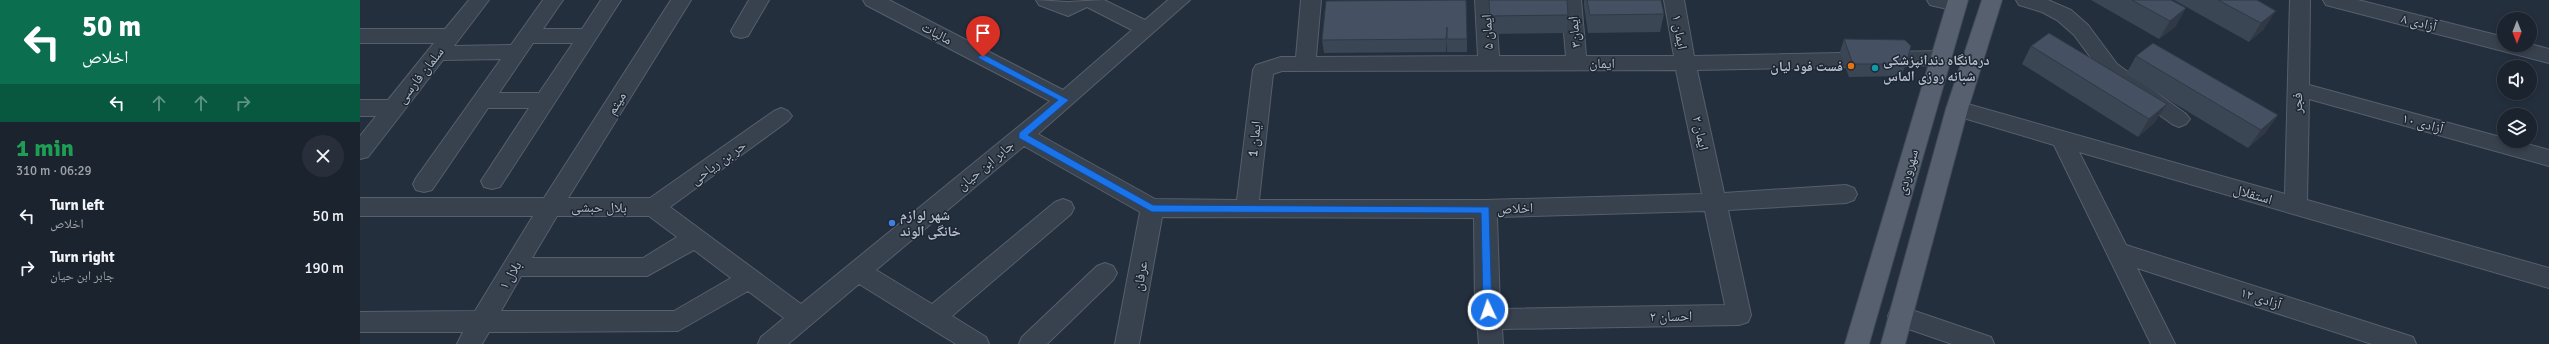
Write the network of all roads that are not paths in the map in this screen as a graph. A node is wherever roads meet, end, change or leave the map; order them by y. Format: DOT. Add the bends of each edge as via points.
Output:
graph roads {
  1 [pos="479,0"];
  2 [pos="554,0"];
  3 [pos="611,0"];
  4 [pos="682,0"];
  5 [pos="759,0"];
  6 [pos="873,0"];
  7 [pos="1046,0"];
  8 [pos="1084,0"];
  9 [pos="1088,0"];
  10 [pos="1180,0"];
  11 [pos="1311,0"];
  12 [pos="1485,0"];
  13 [pos="1571,0"];
  14 [pos="1674,0"];
  15 [pos="1992,0"];
  16 [pos="2026,0"];
  17 [pos="2300,0"];
  18 [pos="2333,0"];
  19 [pos="1951,2"];
  20 [pos="1146,30"];
  21 [pos="740,31"];
  22 [pos="360,36"];
  23 [pos="451,36"];
  24 [pos="529,36"];
  25 [pos="586,36"];
  26 [pos="2497,42"];
  27 [pos="516,52"];
  28 [pos="2534,52"];
  29 [pos="437,53"];
  30 [pos="2549,56"];
  31 [pos="1941,58"];
  32 [pos="1489,63"];
  33 [pos="1577,63"];
  34 [pos="1685,63"];
  35 [pos="1305,64"];
  36 [pos="1263,70"];
  37 [pos="2298,89"];
  38 [pos="546,100"];
  39 [pos="1065,100"];
  40 [pos="483,101"];
  41 [pos="360,108"];
  42 [pos="394,108"];
  43 [pos="1957,109"];
  44 [pos="781,116"];
  45 [pos="2179,119"];
  46 [pos="1022,135"];
  47 [pos="2062,139"];
  48 [pos="360,151"];
  49 [pos="2549,158"];
  50 [pos="492,181"];
  51 [pos="424,184"];
  52 [pos="1846,194"];
  53 [pos="1716,202"];
  54 [pos="551,206"];
  55 [pos="2296,206"];
  56 [pos="360,207"];
  57 [pos="654,207"];
  58 [pos="1063,208"];
  59 [pos="1152,208"];
  60 [pos="1247,209"];
  61 [pos="1485,209"];
  62 [pos="695,238"];
  63 [pos="2118,252"];
  64 [pos="515,267"];
  65 [pos="858,271"];
  66 [pos="1105,273"];
  67 [pos="2549,278"];
  68 [pos="749,279"];
  69 [pos="1900,316"];
  70 [pos="934,317"];
  71 [pos="801,318"];
  72 [pos="1489,319"];
  73 [pos="484,320"];
  74 [pos="360,322"];
  75 [pos="469,344"];
  76 [pos="770,344"];
  77 [pos="978,344"];
  78 [pos="1031,344"];
  79 [pos="1127,344"];
  80 [pos="1491,344"];
  81 [pos="1857,344"];
  82 [pos="1893,344"];
  83 [pos="1982,344"];
  84 [pos="2163,344"];
  85 [pos="2404,344"];
  1 -- 23 [label="street, سلمان فارسی"];
  2 -- 24 [label="street"];
  3 -- 25 [label="street"];
  4 -- 54 [label="street, میثم"];
  5 -- 21 [label="street"];
  6 -- 39 [label="street, مالیات"];
  7 -- 8 [label="street" via="1068,10"];
  9 -- 20 [label="street"];
  10 -- 20 [label="street, جابر ابن حیان"];
  11 -- 35 [label="street"];
  12 -- 32 [label="street, ایمان ۵"];
  13 -- 33 [label="street, ایمان۳"];
  14 -- 34 [label="street, ایمان ۱"];
  15 -- 43 [label="main road"];
  16 -- 45 [label="street" via="2064,15 2081,30 2110,69"];
  17 -- 37 [label="street, فجر"];
  18 -- 26 [label="street, آزادی ۸"];
  19 -- 31 [label="main road, سهروردی"];
  20 -- 39 [label="street, جابر ابن حیان"];
  22 -- 23 [label="street"];
  23 -- 29 [label="street, سلمان فارسی"];
  24 -- 25 [label="street"];
  24 -- 27 [label="street"];
  25 -- 38 [label="street"];
  27 -- 29 [label="street"];
  27 -- 40 [label="street"];
  28 -- 30 [label="street"];
  29 -- 42 [label="street, سلمان فارسی"];
  31 -- 34 [label="street, ایمان"];
  31 -- 81 [label="main road, سهروردی"];
  32 -- 33 [label="street, ایمان"];
  32 -- 35 [label="street, ایمان"];
  33 -- 34 [label="street, ایمان"];
  34 -- 53 [label="street, ایمان ۲"];
  35 -- 36 [label="street, ایمان" via="1281,64"];
  36 -- 60 [label="street, ایمان 1"];
  37 -- 49 [label="street, آزادی ۱۰"];
  37 -- 55 [label="street, فجر"];
  38 -- 40 [label="street"];
  38 -- 50 [label="street"];
  39 -- 46 [label="street, جابر ابن حیان"];
  40 -- 51 [label="street"];
  41 -- 42 [label="street"];
  42 -- 48 [label="street, سلمان فارسی"];
  43 -- 47 [label="street, استقلال"];
  43 -- 69 [label="main road"];
  44 -- 57 [label="street, حر بن ریاحی"];
  46 -- 59 [label="street, اخلاص"];
  46 -- 65 [label="street, جابر ابن حیان"];
  47 -- 55 [label="street, استقلال"];
  47 -- 63 [label="street"];
  52 -- 53 [label="street, اخلاص"];
  53 -- 61 [label="street, اخلاص"];
  53 -- 72 [label="street, احسان ۲" via="1739,315"];
  54 -- 56 [label="street, بلال حبشی"];
  54 -- 57 [label="street, بلال حبشی"];
  54 -- 64 [label="street, بلال ۱"];
  55 -- 67 [label="street, استقلال"];
  57 -- 62 [label="street"];
  58 -- 70 [label="street"];
  59 -- 60 [label="street, اخلاص"];
  59 -- 79 [label="street, عرفان"];
  60 -- 61 [label="street, اخلاص"];
  61 -- 72 [label="street"];
  62 -- 64 [label="street" via="647,267"];
  62 -- 68 [label="street"];
  63 -- 84 [label="street"];
  63 -- 85 [label="street, آزادی ۱۲"];
  64 -- 73 [label="street, بلال ۱"];
  65 -- 70 [label="street"];
  65 -- 71 [label="street, جابر ابن حیان"];
  66 -- 78 [label="street"];
  68 -- 71 [label="street"];
  68 -- 73 [label="street" via="678,321"];
  69 -- 82 [label="main road"];
  69 -- 83 [label="street"];
  70 -- 77 [label="street"];
  71 -- 76 [label="street, جابر ابن حیان"];
  72 -- 80 [label="street"];
  73 -- 74 [label="street"];
  73 -- 75 [label="street, بلال ۱"];
}
